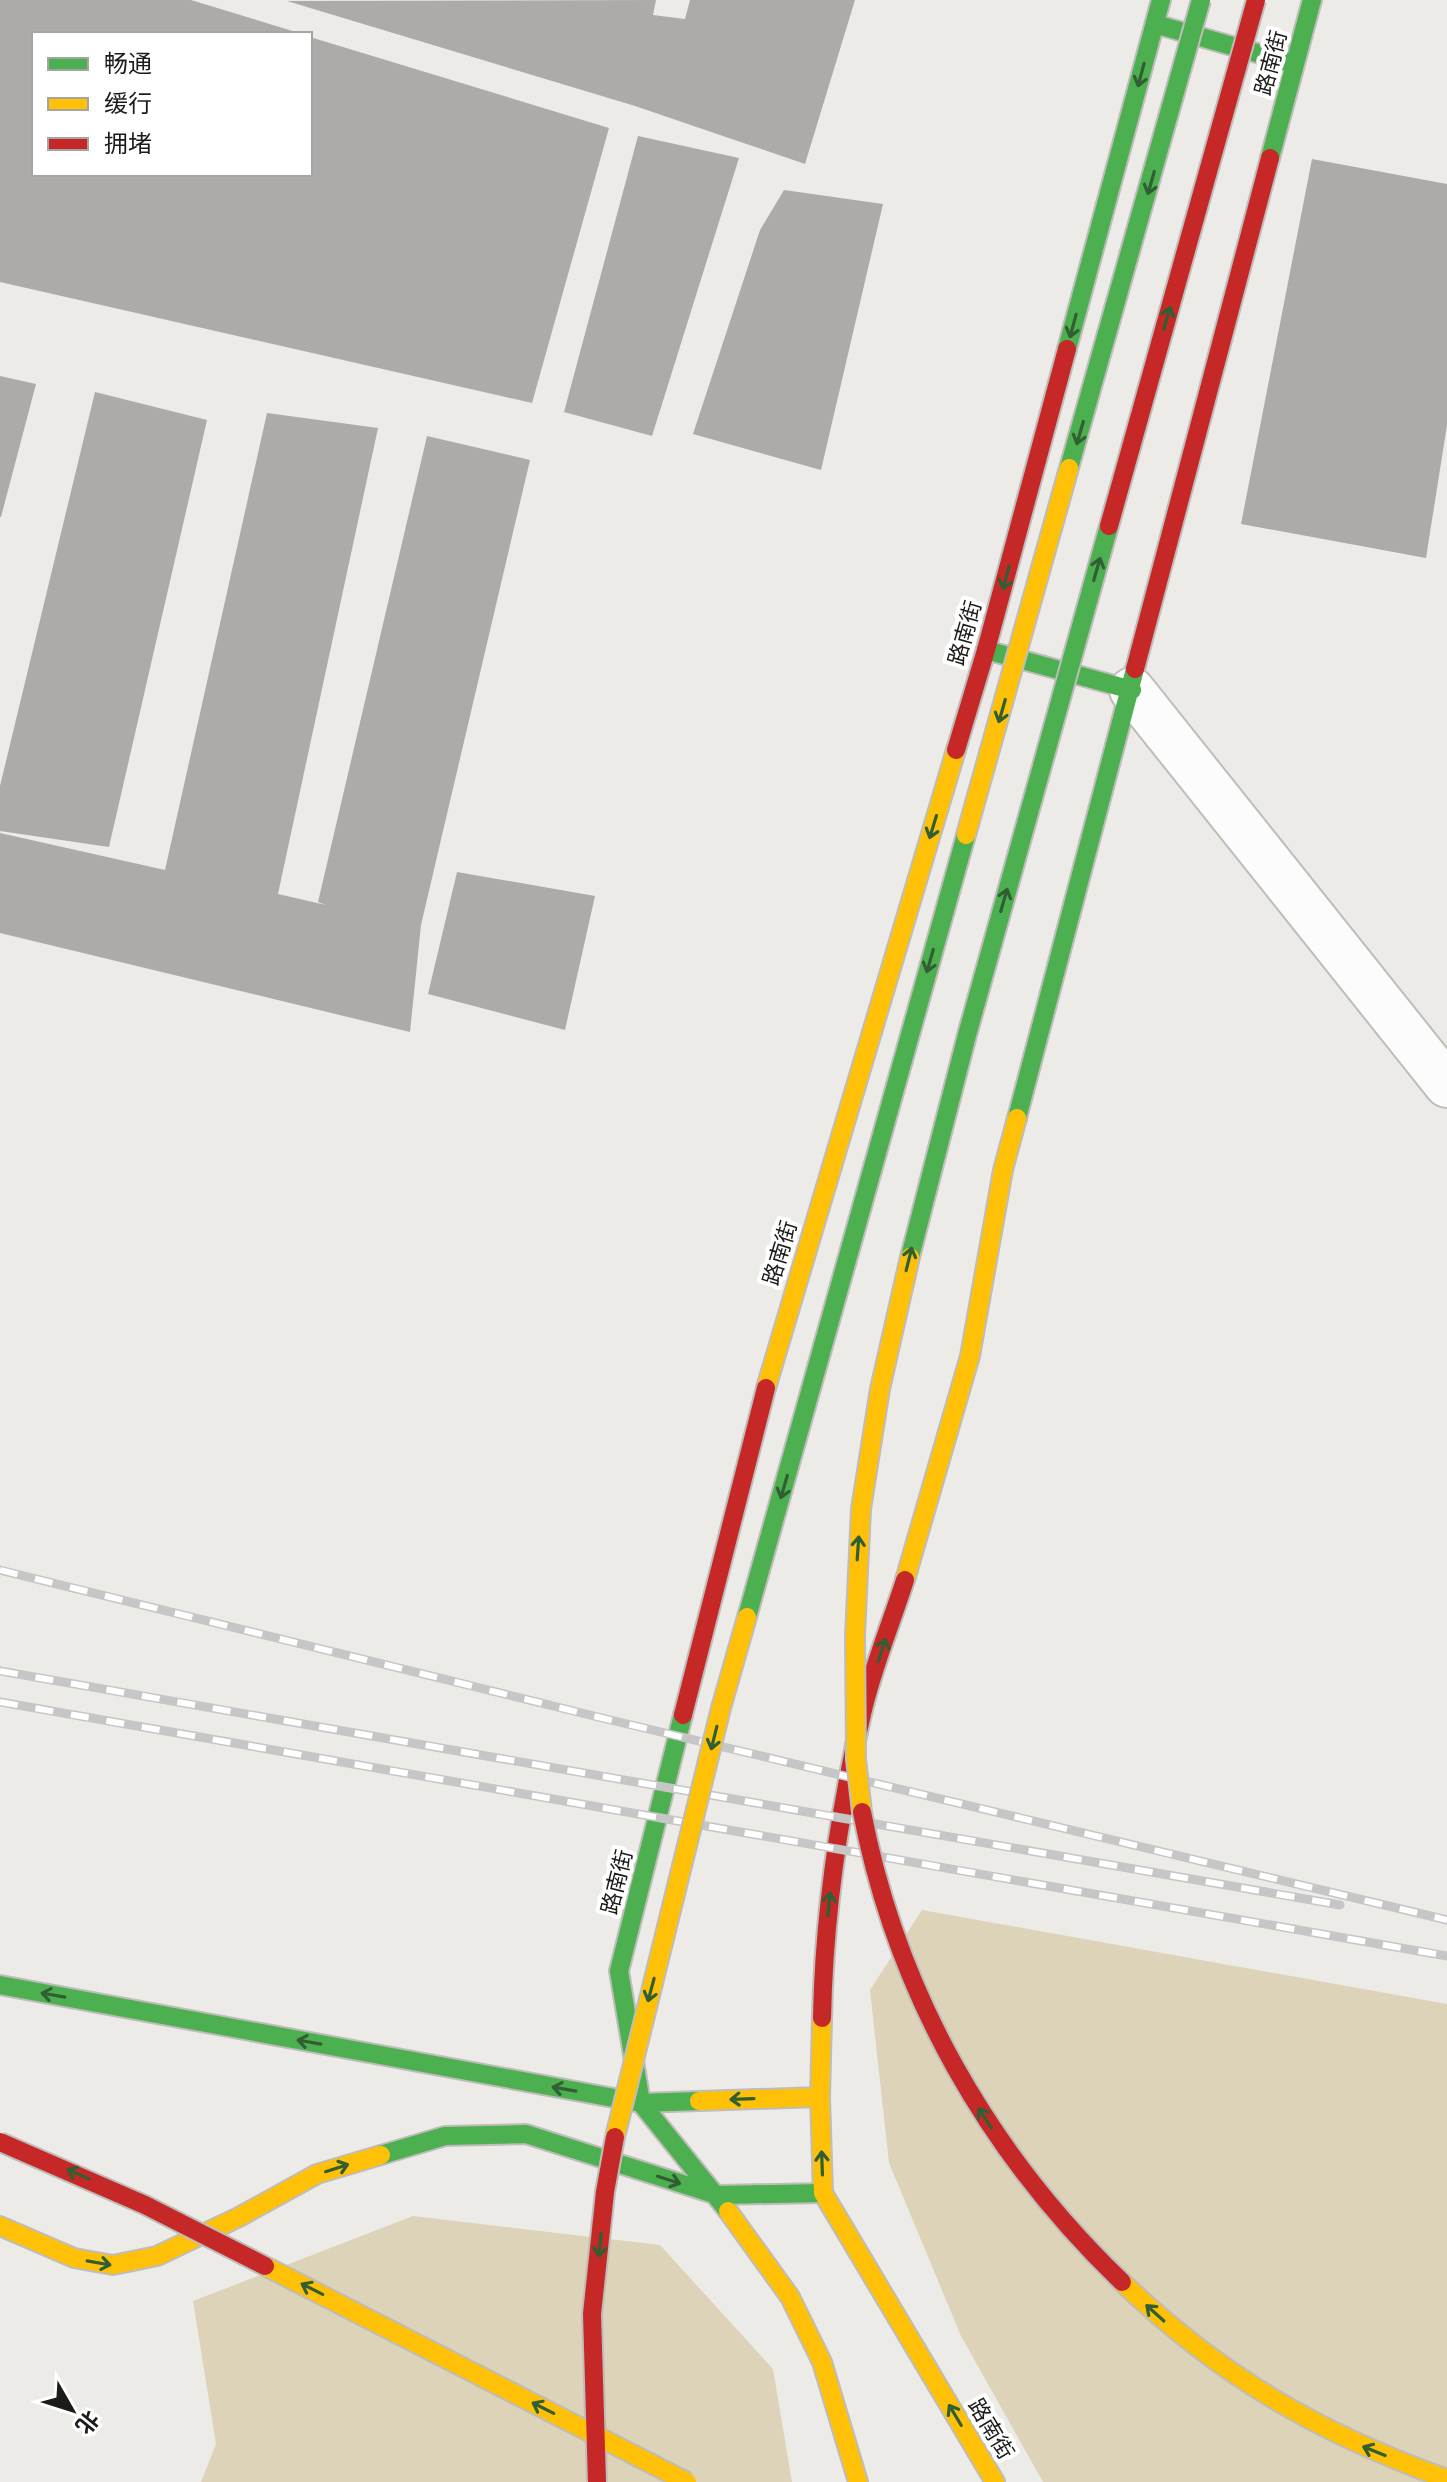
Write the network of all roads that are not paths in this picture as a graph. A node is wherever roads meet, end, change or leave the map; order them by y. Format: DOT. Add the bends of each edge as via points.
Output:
graph roads {
  1 [pos="1161,0"];
  2 [pos="1201,0"];
  3 [pos="1256,0"];
  4 [pos="1312,0"];
  5 [pos="1155,24"];
  6 [pos="1295,64"];
  7 [pos="986,650"];
  8 [pos="1132,690"];
  9 [pos="1447,1085"];
  10 [pos="0,1985"];
  11 [pos="820,2097"];
  12 [pos="641,2103"];
  13 [pos="0,2142"];
  14 [pos="823,2193"];
  15 [pos="717,2195"];
  16 [pos="0,2226"];
  17 [pos="1447,2479"];
  18 [pos="597,2482"];
  19 [pos="687,2482"];
  20 [pos="858,2482"];
  21 [pos="995,2482"];
  1 -- 5 [label="main road, 路南街"];
  2 -- 18 [label="main road, one-way, bridge" via="721,1708 619,2117 592,2314"];
  17 -- 3 [label="main road, one-way, bridge" via="1361,2445 1256,2390 1172,2328 1055,2214 990,2125 933,2028 884,1901 858,1796 858,1540 890,1335 949,1098"];
  4 -- 6 [label="main road, 路南街"];
  5 -- 6 [label="main road"];
  5 -- 7 [label="main road, 路南街, one-way"];
  6 -- 8 [label="main road, 路南街"];
  7 -- 8 [label="main road"];
  7 -- 12 [label="main road, 路南街, one-way" via="774,1355 619,1971"];
  8 -- 9 [label="street"];
  11 -- 8 [label="main road, 路南街, one-way" via="831,1885 862,1712 921,1532 970,1356 1003,1170"];
  12 -- 10 [label="main road, one-way"];
  11 -- 12 [label="main road, one-way"];
  14 -- 11 [label="main road, 路南街, one-way"];
  12 -- 15 [label="main road"];
  19 -- 13 [label="main road, one-way, bridge" via="145,2205"];
  14 -- 15 [label="main road"];
  21 -- 14 [label="main road, 路南街, one-way"];
  16 -- 15 [label="main road, one-way" via="74,2258 113,2265 157,2256 317,2174 445,2136 526,2134"];
  15 -- 20 [label="main road" via="790,2297 822,2362"];
}
